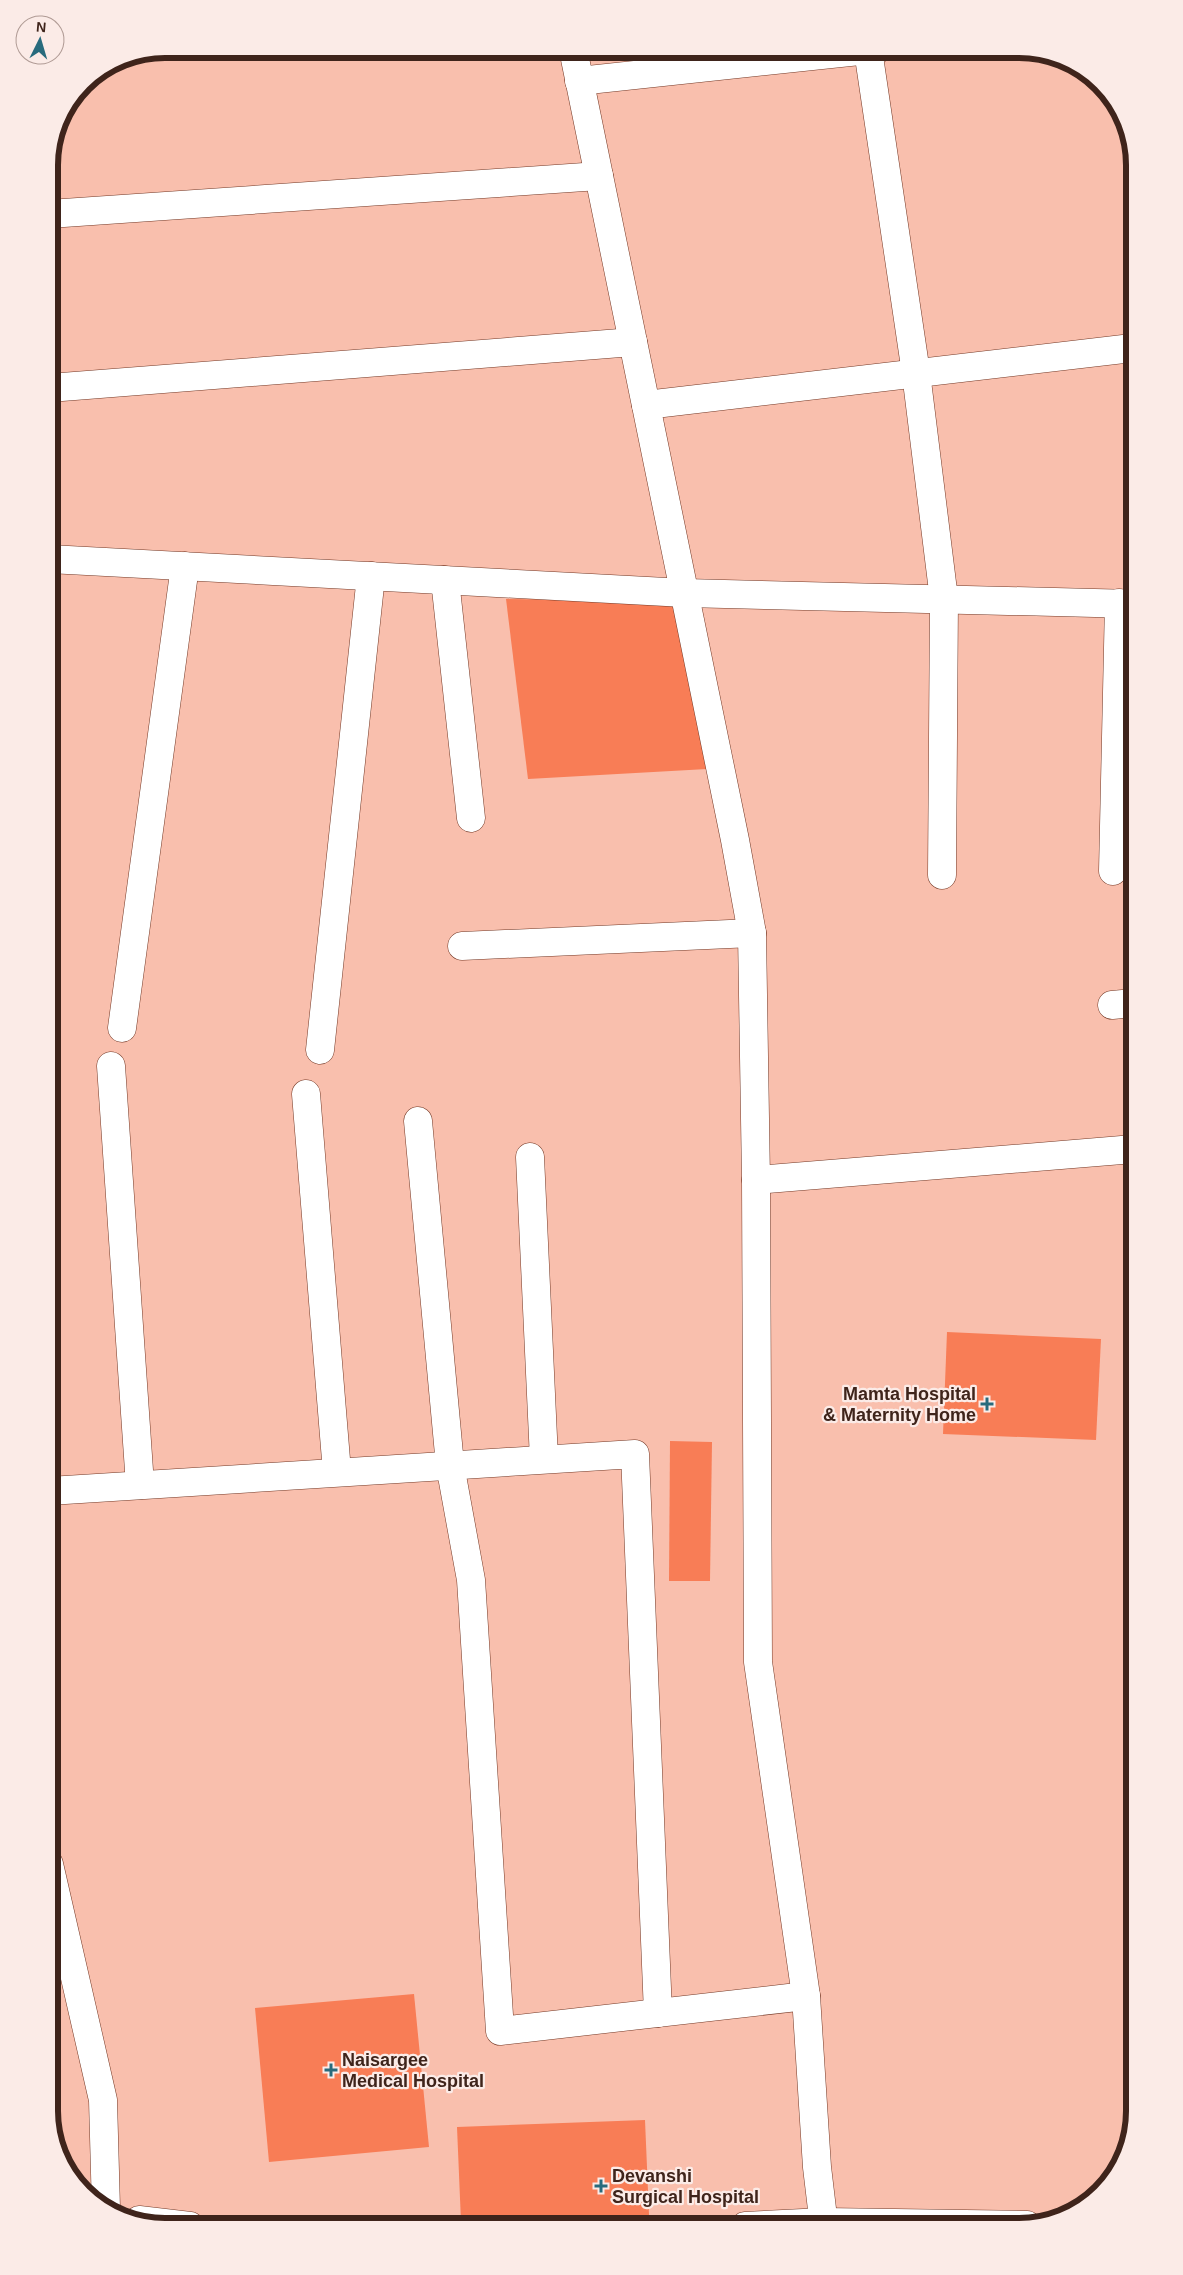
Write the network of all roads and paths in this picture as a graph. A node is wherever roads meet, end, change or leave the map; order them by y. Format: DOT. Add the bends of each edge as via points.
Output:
graph roads {
  1 [pos="575,58"];
  2 [pos="797,58"];
  3 [pos="874,58"];
  4 [pos="580,81"];
  5 [pos="600,176"];
  6 [pos="58,213"];
  7 [pos="633,342"];
  8 [pos="1126,349"];
  9 [pos="916,373"];
  10 [pos="58,387"];
  11 [pos="646,405"];
  12 [pos="58,559"];
  13 [pos="185,566"];
  14 [pos="370,576"];
  15 [pos="445,580"];
  16 [pos="685,593"];
  17 [pos="944,599"];
  18 [pos="1126,604"];
  19 [pos="471,818"];
  20 [pos="1113,871"];
  21 [pos="942,875"];
  22 [pos="752,933"];
  23 [pos="462,946"];
  24 [pos="122,1028"];
  25 [pos="320,1050"];
  26 [pos="111,1066"];
  27 [pos="306,1094"];
  28 [pos="418,1121"];
  29 [pos="1126,1150"];
  30 [pos="530,1157"];
  31 [pos="756,1180"];
  32 [pos="544,1459"];
  33 [pos="450,1465"];
  34 [pos="337,1472"];
  35 [pos="140,1485"];
  36 [pos="58,1490"];
  37 [pos="58,1903"];
  38 [pos="806,1996"];
  39 [pos="658,2013"];
  40 [pos="106,2200"];
  41 [pos="823,2218"];
  1 -- 4 [label="street"];
  2 -- 4 [label="street"];
  3 -- 9 [label="street"];
  4 -- 5 [label="street"];
  5 -- 6 [label="street"];
  5 -- 7 [label="street"];
  7 -- 10 [label="street"];
  7 -- 11 [label="street"];
  8 -- 9 [label="street"];
  9 -- 11 [label="street"];
  9 -- 17 [label="street"];
  11 -- 16 [label="street"];
  12 -- 13 [label="street"];
  13 -- 14 [label="street"];
  13 -- 24 [label="street"];
  14 -- 15 [label="street"];
  14 -- 25 [label="street"];
  15 -- 16 [label="street"];
  15 -- 19 [label="street"];
  16 -- 17 [label="street"];
  16 -- 22 [label="street"];
  17 -- 18 [label="street"];
  17 -- 21 [label="street"];
  18 -- 20 [label="street"];
  22 -- 23 [label="street"];
  22 -- 31 [label="street"];
  26 -- 35 [label="street"];
  27 -- 34 [label="street"];
  28 -- 33 [label="street"];
  29 -- 31 [label="street"];
  30 -- 32 [label="street"];
  31 -- 38 [label="street" via="758,1662"];
  32 -- 33 [label="street"];
  32 -- 39 [label="street" via="635,1454"];
  33 -- 34 [label="street"];
  33 -- 39 [label="street" via="471,1580 500,2031"];
  34 -- 35 [label="street"];
  35 -- 36 [label="street"];
  37 -- 40 [label="street" via="104,2100"];
  38 -- 39 [label="street"];
  38 -- 41 [label="street"];
}
